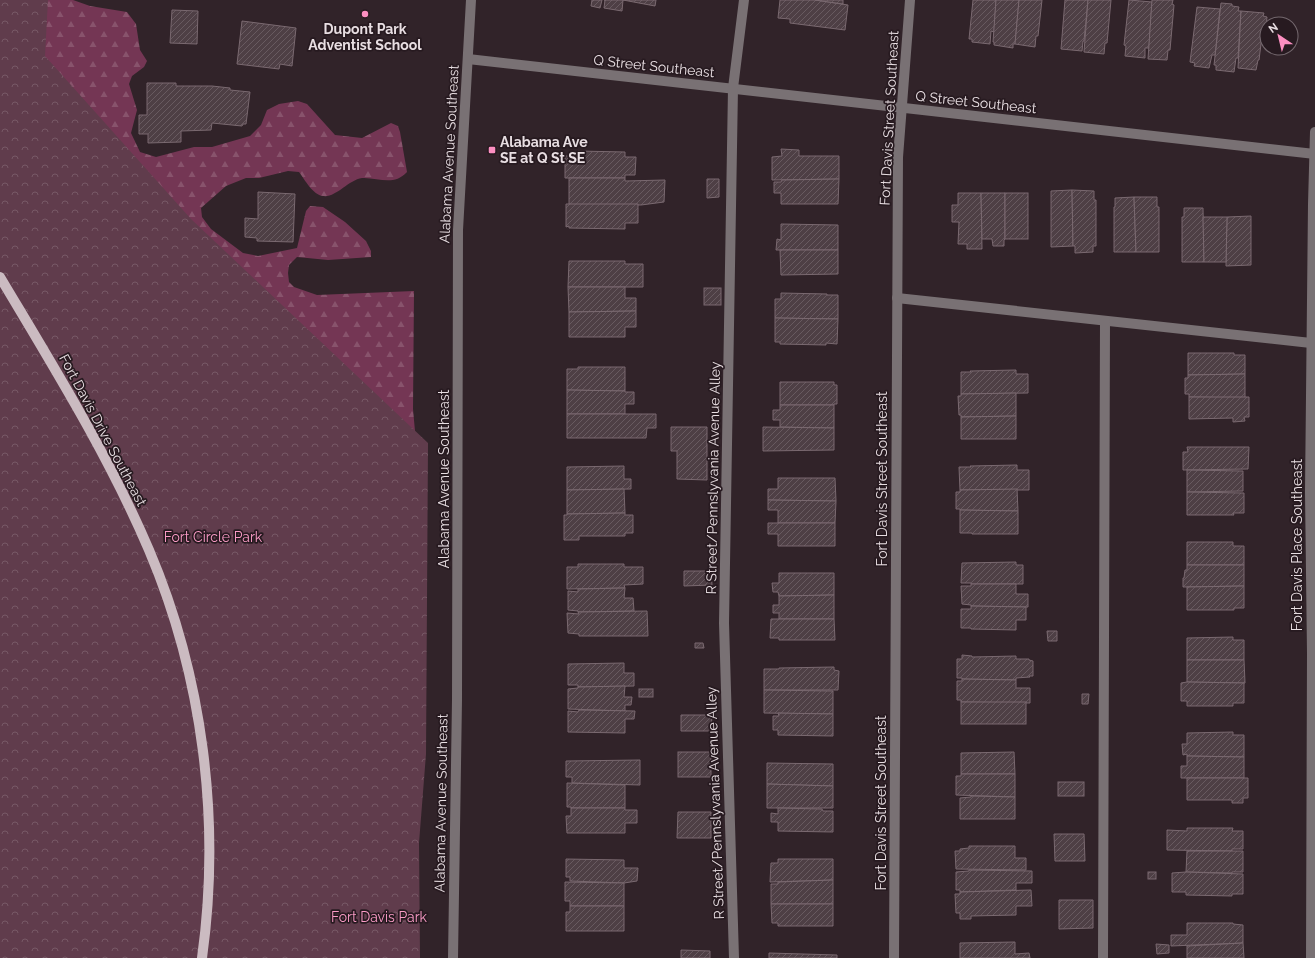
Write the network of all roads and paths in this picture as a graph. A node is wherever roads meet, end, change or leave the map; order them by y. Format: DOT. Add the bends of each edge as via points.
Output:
graph roads {
  1 [pos="471,0"];
  2 [pos="744,0"];
  3 [pos="910,0"];
  4 [pos="468,59"];
  5 [pos="733,88"];
  6 [pos="902,107"];
  7 [pos="1315,132"];
  8 [pos="1314,154"];
  9 [pos="0,277"];
  10 [pos="897,298"];
  11 [pos="1105,321"];
  12 [pos="1312,343"];
  13 [pos="1313,387"];
  14 [pos="202,958"];
  15 [pos="452,958"];
  16 [pos="734,958"];
  17 [pos="894,958"];
  18 [pos="1103,958"];
  19 [pos="1311,958"];
  1 -- 4 [label="street, Alabama Avenue Southeast"];
  2 -- 5 [label="street, R Street/Pennslyvania Avenue Alley"];
  3 -- 6 [label="street, Fort Davis Street Southeast"];
  4 -- 5 [label="street, Q Street Southeast"];
  4 -- 15 [label="street, Alabama Avenue Southeast" via="458,230 457,700"];
  5 -- 6 [label="street, Q Street Southeast"];
  5 -- 16 [label="street, R Street/Pennslyvania Avenue Alley" via="724,622"];
  6 -- 8 [label="street, Q Street Southeast"];
  6 -- 10 [label="street, Fort Davis Street Southeast" via="898,157"];
  7 -- 8 [label="street, Fort Davis Place Southeast"];
  8 -- 12 [label="street, Fort Davis Place Southeast"];
  9 -- 14 [label="main road, Fort Davis Drive Southeast" via="114,474 149,550 180,638 202,741 209,812 209,879"];
  10 -- 11 [label="street"];
  10 -- 17 [label="street, Fort Davis Street Southeast"];
  11 -- 12 [label="street"];
  11 -- 18 [label="street"];
  12 -- 13 [label="street, Fort Davis Place Southeast"];
  13 -- 19 [label="street, Fort Davis Place Southeast" via="1310,492"];
}
